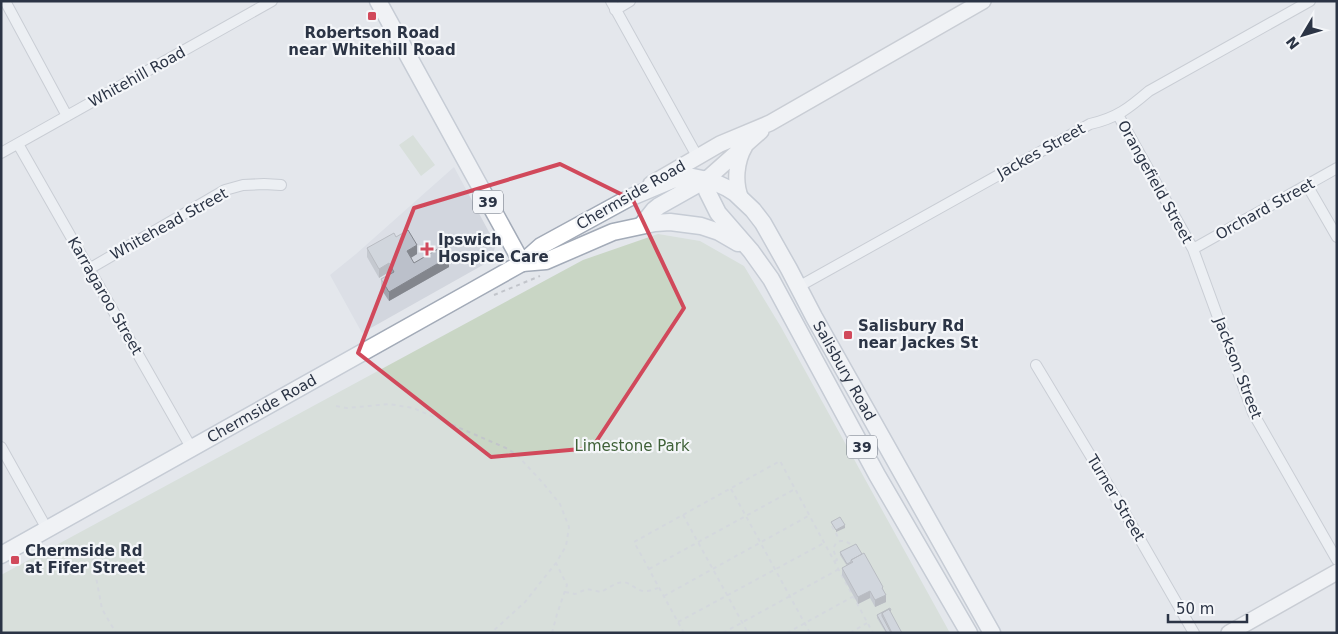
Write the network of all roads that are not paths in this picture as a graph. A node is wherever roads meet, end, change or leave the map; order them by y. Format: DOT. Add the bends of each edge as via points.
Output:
graph roads {
  1 [pos="5,1"];
  2 [pos="378,1"];
  3 [pos="630,1"];
  4 [pos="1310,1"];
  5 [pos="269,2"];
  6 [pos="980,2"];
  7 [pos="613,5"];
  8 [pos="1118,115"];
  9 [pos="67,116"];
  10 [pos="745,139"];
  11 [pos="18,144"];
  12 [pos="1,153"];
  13 [pos="698,156"];
  14 [pos="1337,168"];
  15 [pos="707,179"];
  16 [pos="280,185"];
  17 [pos="1307,185"];
  18 [pos="629,198"];
  19 [pos="741,199"];
  20 [pos="640,226"];
  21 [pos="1337,237"];
  22 [pos="1193,249"];
  23 [pos="757,259"];
  24 [pos="522,263"];
  25 [pos="89,269"];
  26 [pos="798,287"];
  27 [pos="780,296"];
  28 [pos="1036,365"];
  29 [pos="1,447"];
  30 [pos="192,449"];
  31 [pos="47,529"];
  32 [pos="1,555"];
  33 [pos="1337,560"];
  34 [pos="1337,572"];
  35 [pos="969,633"];
  36 [pos="992,633"];
  37 [pos="1194,633"];
  38 [pos="1229,633"];
  1 -- 9 [label="street"];
  2 -- 24 [label="main road, 39"];
  3 -- 7 [label="street"];
  4 -- 8 [label="street, Jackes Street" via="1149,91"];
  5 -- 9 [label="street, Whitehill Road"];
  6 -- 10 [label="street, Chermside Road"];
  7 -- 13 [label="street"];
  8 -- 22 [label="street, Orangefield Street"];
  8 -- 26 [label="street, Jackes Street" via="1090,124"];
  9 -- 11 [label="street, Whitehill Road"];
  10 -- 13 [label="street, Chermside Road" via="720,144"];
  10 -- 15 [label="street, Chermside Road"];
  10 -- 19 [label="street" via="736,181"];
  11 -- 12 [label="street, Whitehill Road"];
  11 -- 25 [label="street, Karragaroo Street"];
  13 -- 18 [label="street, Chermside Road"];
  14 -- 17 [label="street, Orchard Street"];
  15 -- 18 [label="main road, Salisbury Road / 39" via="683,177"];
  15 -- 19 [label="main road, Salisbury Road / 39"];
  15 -- 20 [label="main road, Chermside Road" via="659,206"];
  15 -- 23 [label="main road, Salisbury Road" via="707,191 718,213"];
  16 -- 25 [label="street, Whitehead Street" via="243,185 225,190"];
  17 -- 21 [label="street"];
  17 -- 22 [label="street, Orchard Street"];
  18 -- 24 [label="main road, Chermside Road / 39" via="541,246"];
  19 -- 26 [label="main road, Salisbury Road / 39" via="762,223"];
  20 -- 23 [label="main road, Salisbury Road / 39" via="670,222 701,226 729,237"];
  20 -- 24 [label="main road, Chermside Road / 39" via="613,232 546,261"];
  22 -- 33 [label="street, Jackson Street" via="1253,414"];
  23 -- 27 [label="main road, Salisbury Road / 39"];
  24 -- 30 [label="main road, Chermside Road"];
  25 -- 30 [label="street, Karragaroo Street"];
  26 -- 27 [label="main road"];
  26 -- 36 [label="main road, Salisbury Road / 39"];
  27 -- 35 [label="main road, Salisbury Road / 39" via="877,475"];
  28 -- 37 [label="street, Turner Street"];
  29 -- 31 [label="street"];
  30 -- 31 [label="main road, Chermside Road"];
  31 -- 32 [label="main road, Chermside Road"];
  34 -- 38 [label="street"];
}
